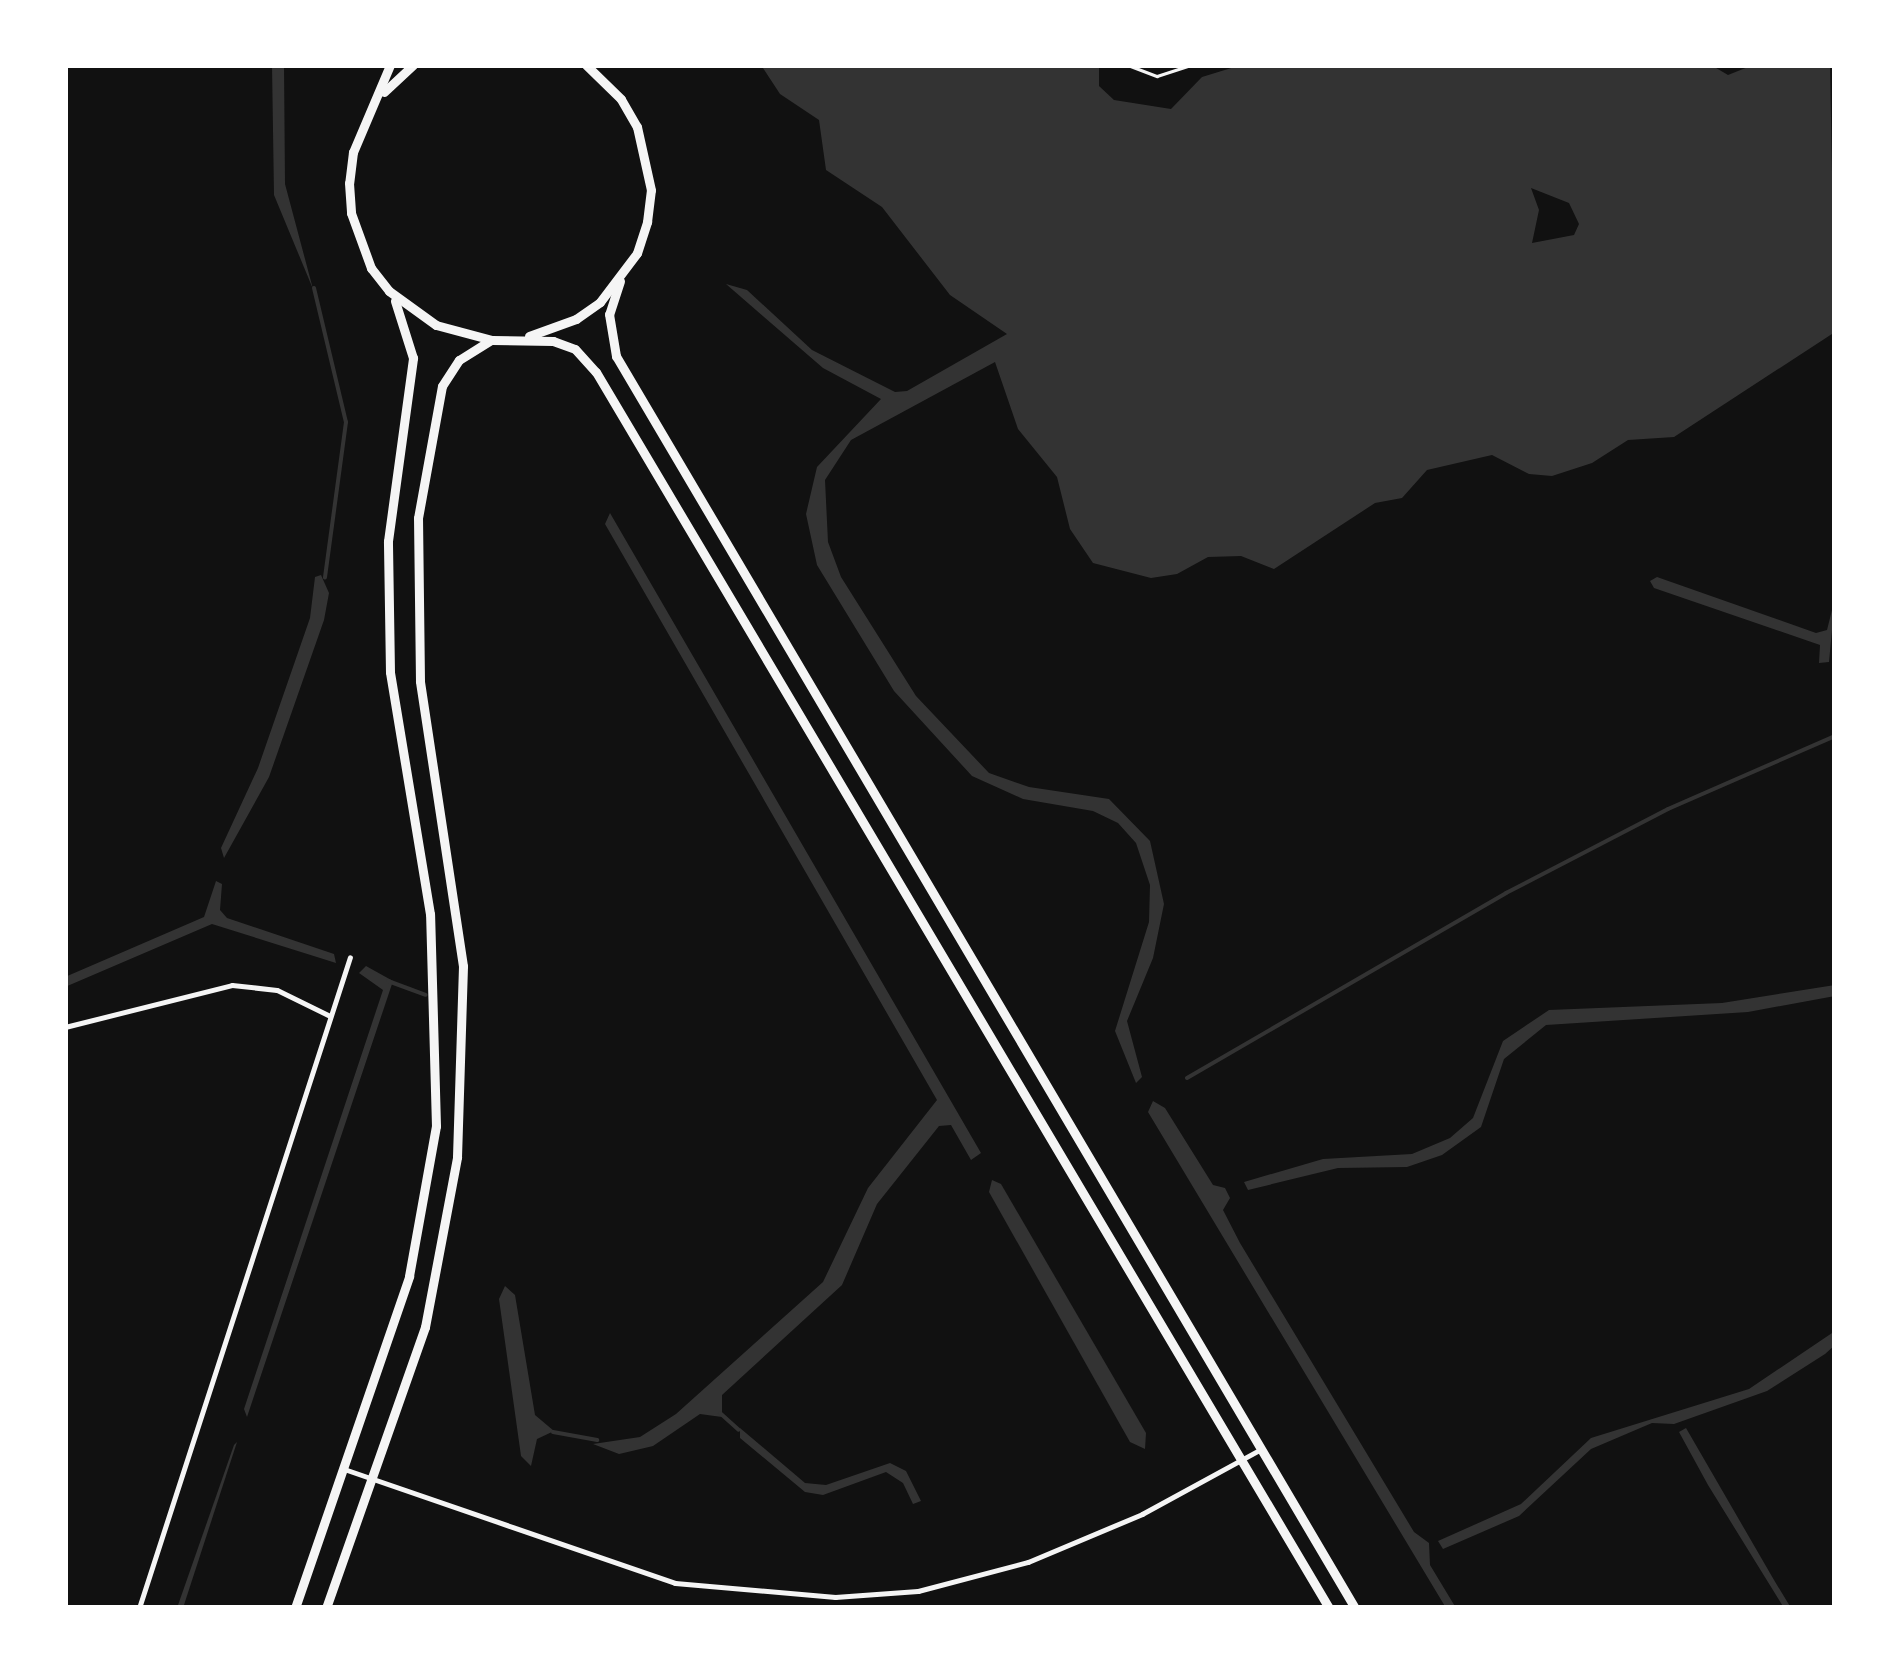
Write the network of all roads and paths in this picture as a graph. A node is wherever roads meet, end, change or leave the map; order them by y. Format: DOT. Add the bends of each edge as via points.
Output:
graph roads {
  1 [pos="390,65"];
  2 [pos="414,65"];
  3 [pos="586,65"];
  4 [pos="1128,65"];
  5 [pos="1190,65"];
  6 [pos="597,70"];
  7 [pos="379,97"];
  8 [pos="620,281"];
  9 [pos="389,291"];
  10 [pos="521,338"];
  11 [pos="492,340"];
  12 [pos="350,957"];
  13 [pos="330,1016"];
  14 [pos="65,1028"];
  15 [pos="1261,1449"];
  16 [pos="1242,1460"];
  17 [pos="344,1470"];
  18 [pos="370,1478"];
  19 [pos="139,1608"];
  20 [pos="295,1608"];
  21 [pos="326,1608"];
  22 [pos="1329,1608"];
  23 [pos="1356,1608"];
  1 -- 7 [label="highway"];
  2 -- 7 [label="highway"];
  3 -- 6 [label="highway"];
  4 -- 5 [label="path" via="1158,76"];
  6 -- 8 [label="highway" via="637,126 651,190 647,222"];
  7 -- 9 [label="highway" via="353,152 349,182 358,241"];
  8 -- 10 [label="highway" via="576,319"];
  8 -- 15 [label="highway" via="609,314 616,356"];
  9 -- 11 [label="highway" via="436,326"];
  9 -- 17 [label="highway" via="412,345 387,590 390,672 432,943 436,1126 409,1276"];
  10 -- 11 [label="highway"];
  10 -- 16 [label="highway" via="575,350 596,372"];
  11 -- 18 [label="highway" via="458,360 442,386 418,518 420,681 456,900 463,1099 429,1310"];
  12 -- 13 [label="street"];
  13 -- 14 [label="street" via="277,990 232,985"];
  13 -- 19 [label="street" via="204,1423"];
  15 -- 16 [label="street"];
  15 -- 23 [label="highway"];
  16 -- 18 [label="street" via="1113,1528 999,1572 918,1590 836,1597 660,1579"];
  16 -- 22 [label="highway"];
  17 -- 18 [label="street"];
  17 -- 20 [label="highway"];
  18 -- 21 [label="highway"];
}
